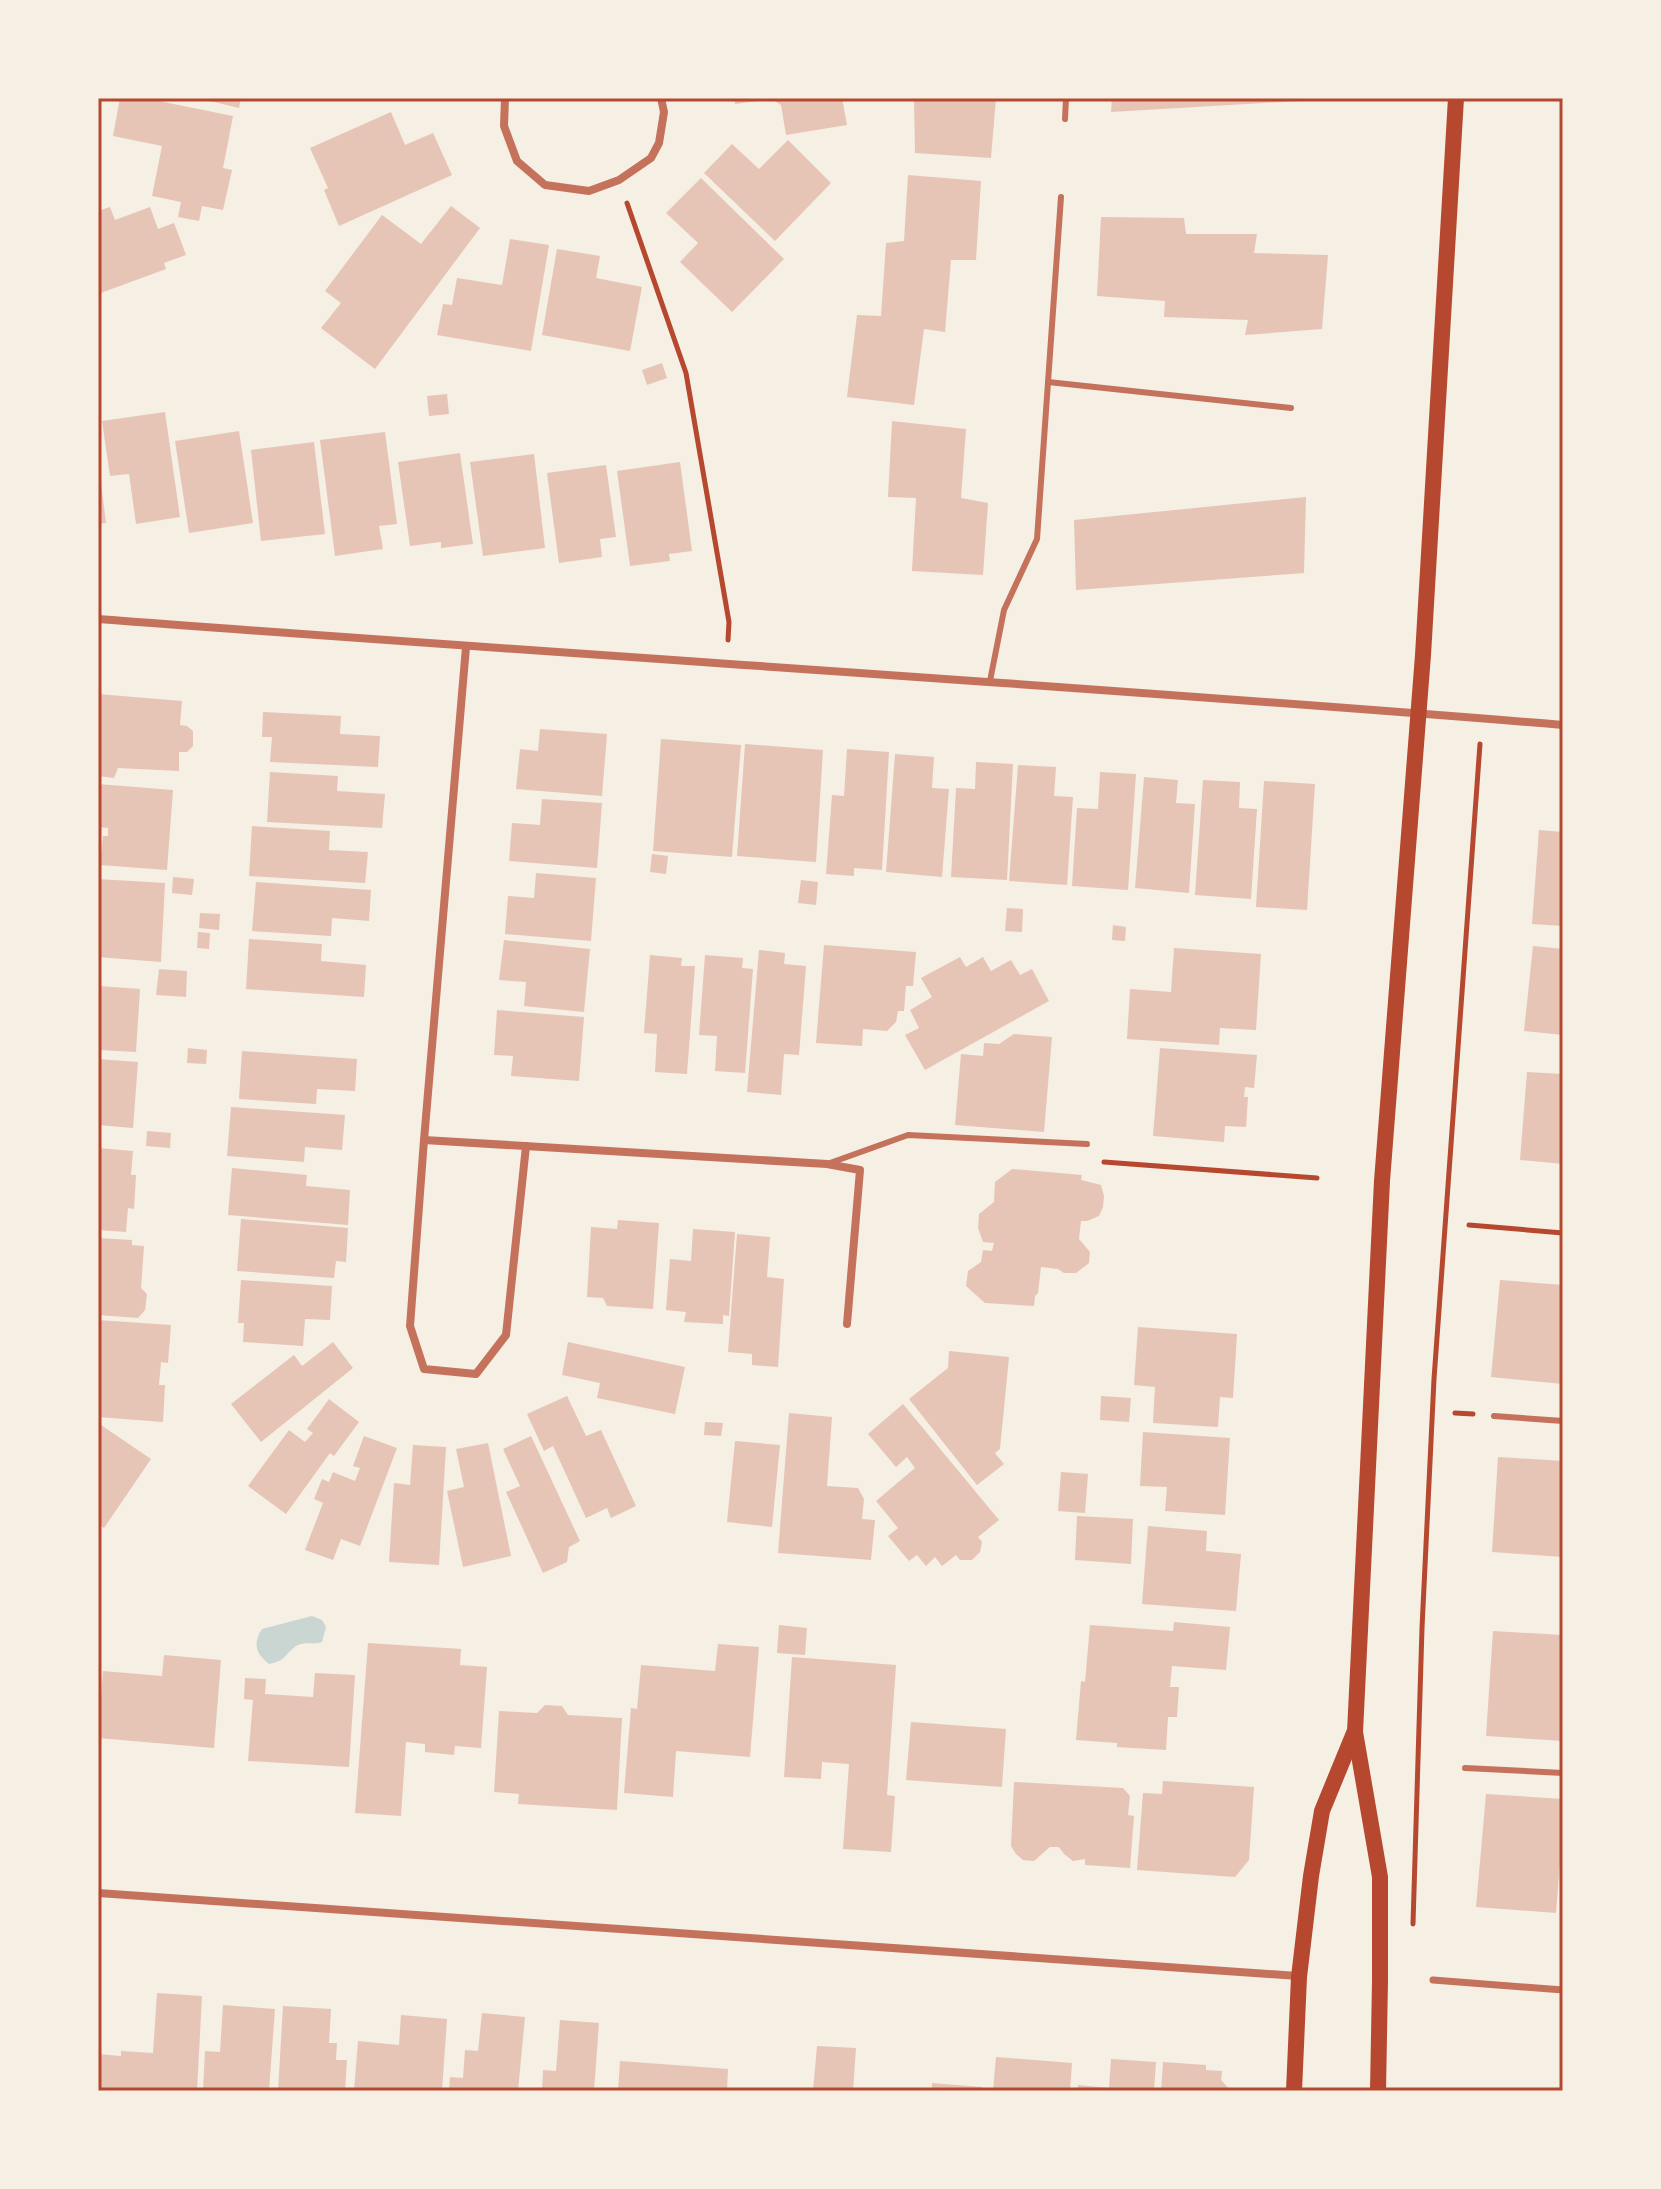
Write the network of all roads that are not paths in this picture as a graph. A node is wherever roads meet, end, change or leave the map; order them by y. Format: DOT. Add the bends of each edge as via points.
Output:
graph roads {
  1 [pos="505,98"];
  2 [pos="661,98"];
  3 [pos="1066,98"];
  4 [pos="1456,98"];
  5 [pos="1065,119"];
  6 [pos="1061,197"];
  7 [pos="1048,382"];
  8 [pos="1291,408"];
  9 [pos="98,619"];
  10 [pos="466,647"];
  11 [pos="990,681"];
  12 [pos="1418,713"];
  13 [pos="1563,725"];
  14 [pos="424,1140"];
  15 [pos="1087,1144"];
  16 [pos="526,1146"];
  17 [pos="827,1164"];
  18 [pos="847,1324"];
  19 [pos="1494,1416"];
  20 [pos="1563,1421"];
  21 [pos="1355,1732"];
  22 [pos="1465,1768"];
  23 [pos="1563,1773"];
  24 [pos="98,1893"];
  25 [pos="1299,1977"];
  26 [pos="1433,1980"];
  27 [pos="1563,1990"];
  28 [pos="1294,2091"];
  29 [pos="1378,2091"];
  1 -- 2 [label="street" via="504,126 517,161 545,185 589,191 619,180 651,158 659,143"];
  3 -- 5 [label="lane"];
  4 -- 12 [label="main road"];
  6 -- 7 [label="lane"];
  7 -- 8 [label="lane"];
  7 -- 11 [label="lane" via="1037,539 1004,610"];
  9 -- 10 [label="street"];
  10 -- 11 [label="street"];
  10 -- 14 [label="street"];
  11 -- 12 [label="street"];
  12 -- 13 [label="street"];
  12 -- 21 [label="main road" via="1381,1197"];
  14 -- 16 [label="street"];
  14 -- 16 [label="street" via="410,1326 424,1369 476,1374 506,1335"];
  15 -- 17 [label="lane" via="908,1135"];
  16 -- 17 [label="street"];
  17 -- 18 [label="street" via="860,1170"];
  19 -- 20 [label="lane"];
  21 -- 25 [label="main road" via="1322,1811"];
  21 -- 29 [label="main road" via="1380,1877"];
  22 -- 23 [label="lane"];
  24 -- 25 [label="street"];
  25 -- 28 [label="main road"];
  26 -- 27 [label="street"];
}
